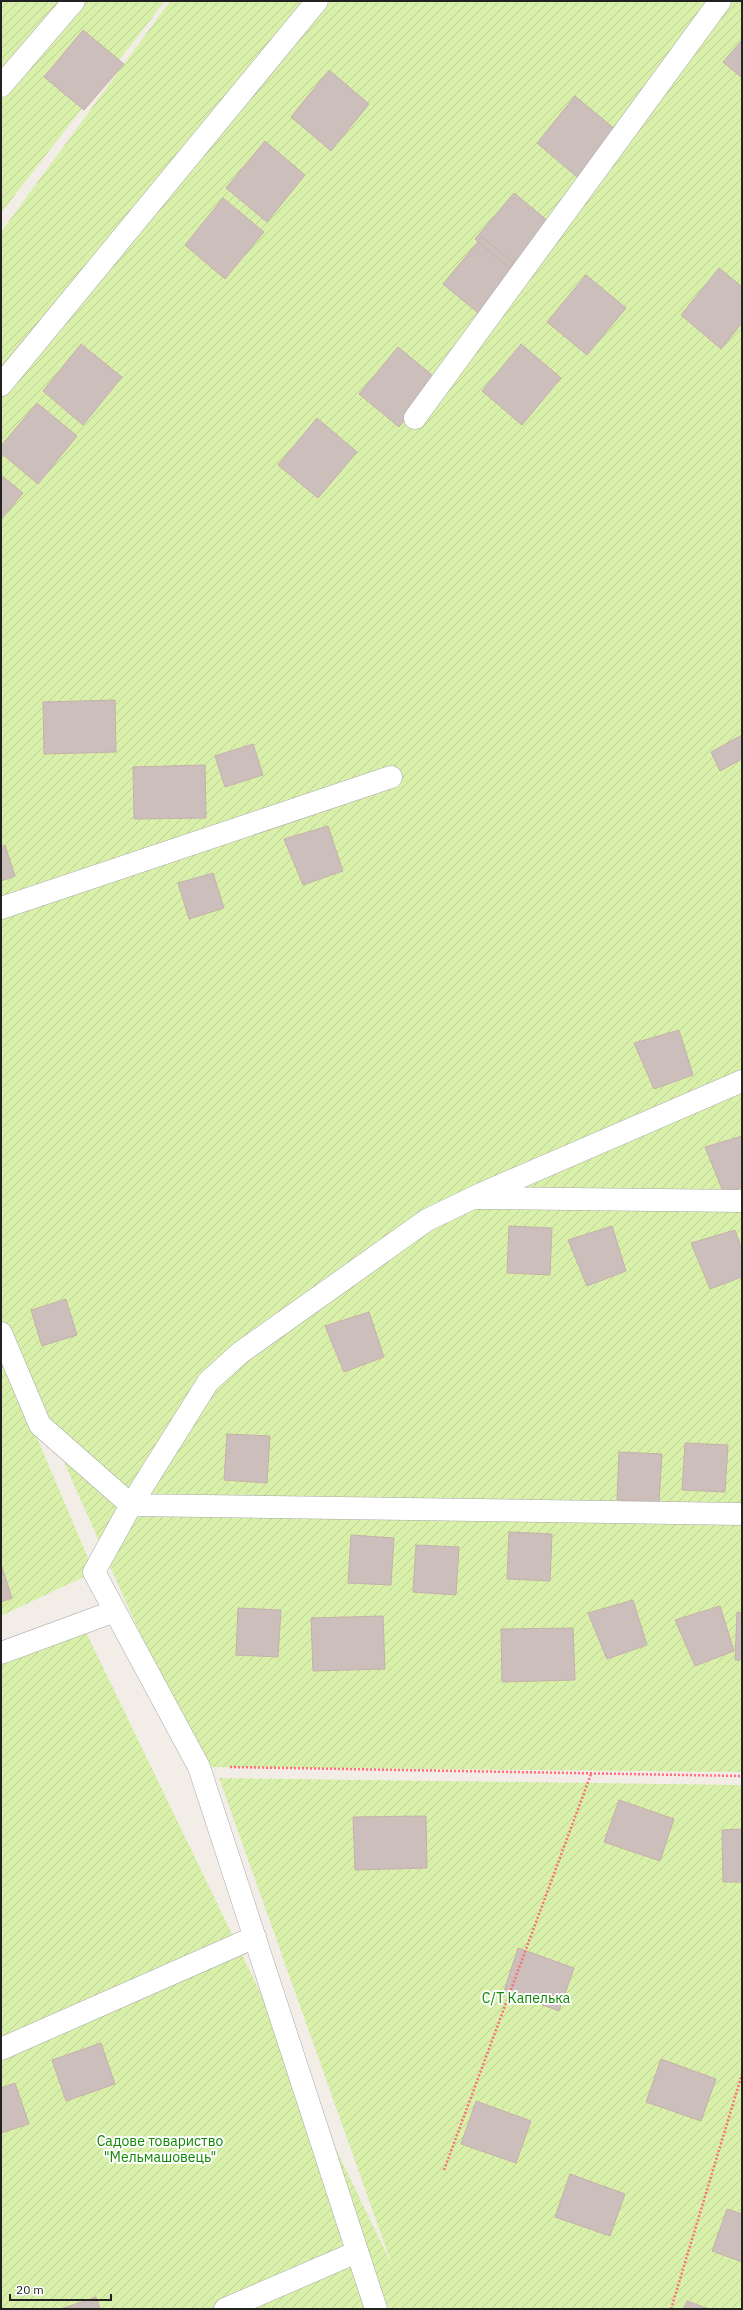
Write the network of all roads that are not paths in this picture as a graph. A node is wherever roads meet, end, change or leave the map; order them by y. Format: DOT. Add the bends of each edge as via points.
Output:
graph roads {
  1 [pos="74,1"];
  2 [pos="317,1"];
  3 [pos="720,1"];
  4 [pos="1,86"];
  5 [pos="1,385"];
  6 [pos="415,418"];
  7 [pos="391,777"];
  8 [pos="1,908"];
  9 [pos="742,1081"];
  10 [pos="471,1198"];
  11 [pos="742,1200"];
  12 [pos="1,1332"];
  13 [pos="130,1505"];
  14 [pos="742,1514"];
  15 [pos="115,1611"];
  16 [pos="1,1653"];
  17 [pos="255,1937"];
  18 [pos="1,2049"];
  19 [pos="357,2252"];
  20 [pos="225,2309"];
  21 [pos="376,2309"];
  1 -- 4 [label="lane"];
  2 -- 5 [label="lane"];
  3 -- 6 [label="lane"];
  7 -- 8 [label="lane"];
  9 -- 10 [label="lane"];
  10 -- 11 [label="lane"];
  10 -- 13 [label="lane" via="427,1220 240,1353 208,1382"];
  12 -- 13 [label="lane" via="40,1425"];
  13 -- 14 [label="lane"];
  13 -- 15 [label="lane" via="94,1572"];
  15 -- 16 [label="lane"];
  15 -- 17 [label="lane" via="200,1767"];
  17 -- 18 [label="lane"];
  17 -- 19 [label="lane"];
  19 -- 20 [label="lane"];
  19 -- 21 [label="lane"];
}
